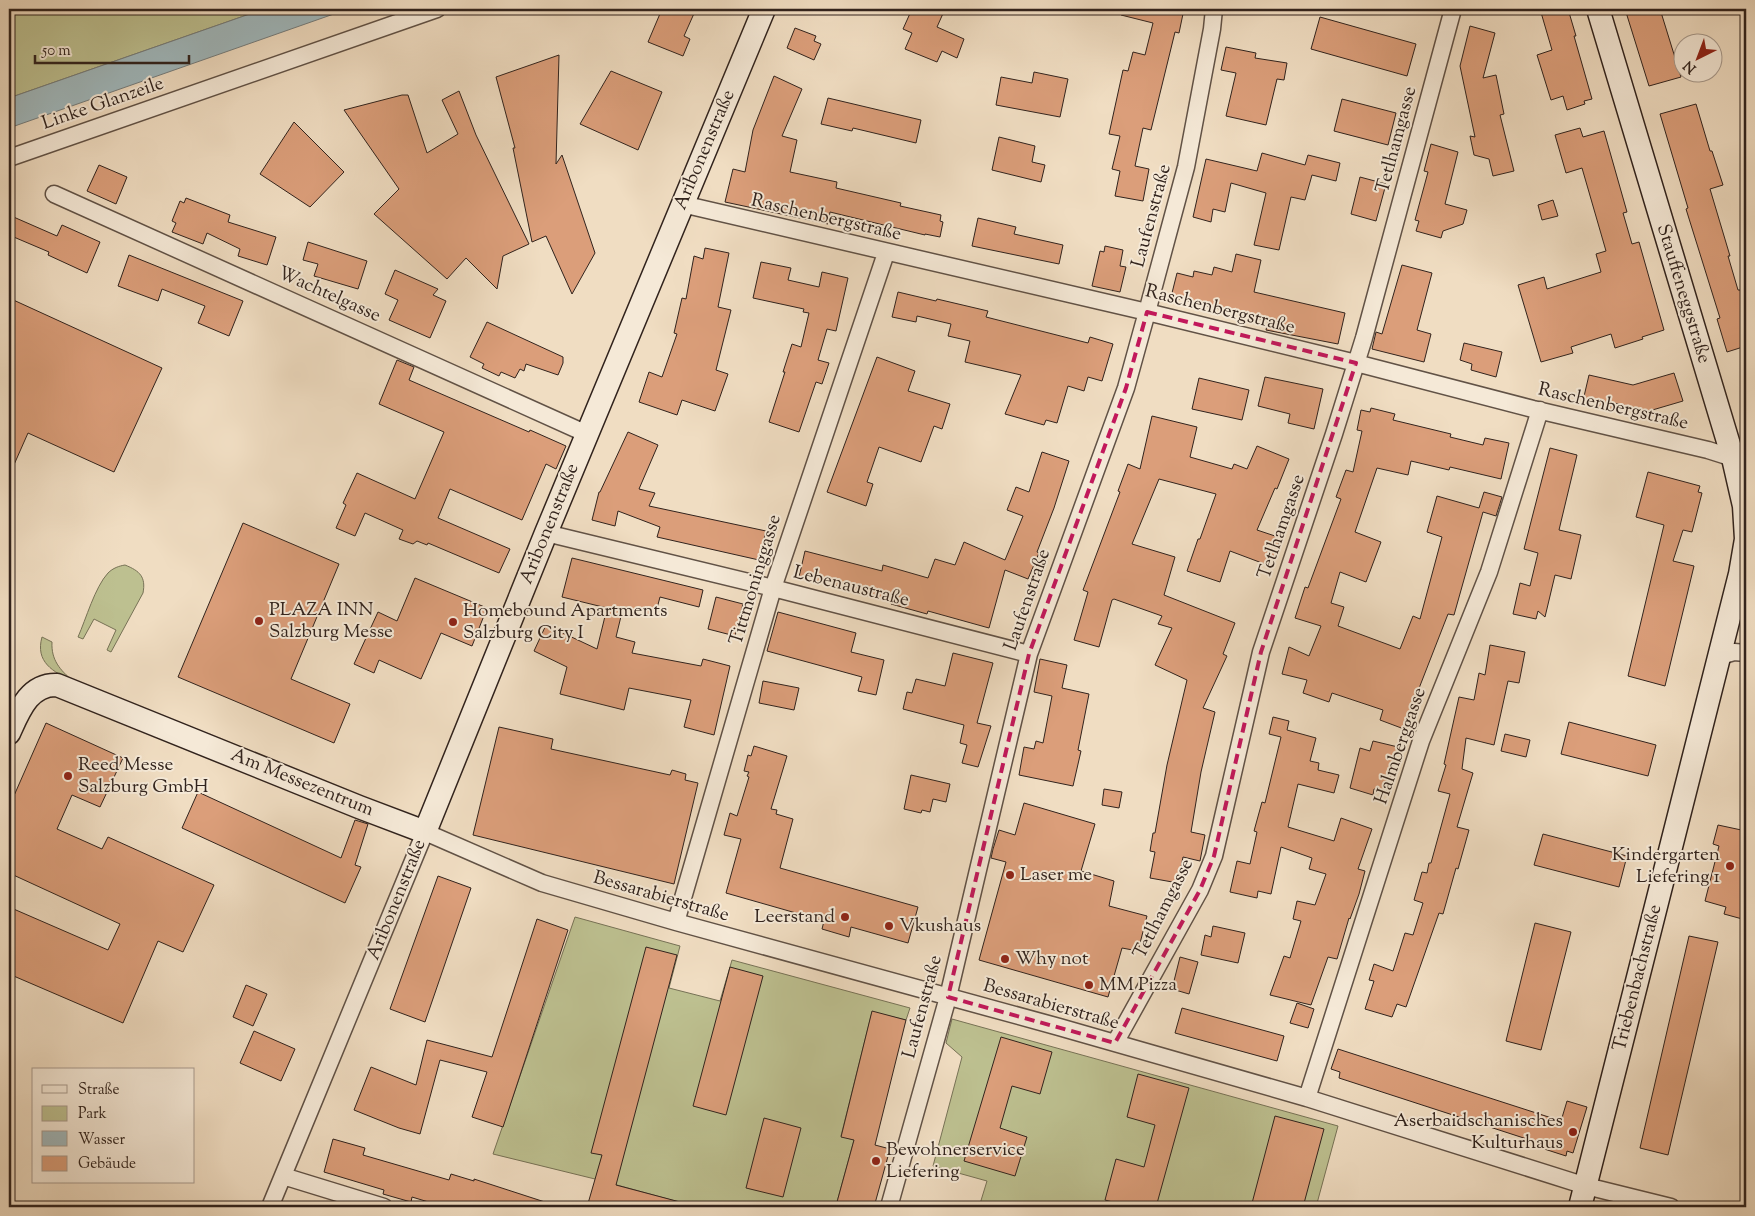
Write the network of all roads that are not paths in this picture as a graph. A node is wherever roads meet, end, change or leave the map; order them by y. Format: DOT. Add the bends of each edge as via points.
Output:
graph roads {
  1 [pos="437,9"];
  2 [pos="764,9"];
  3 [pos="1214,9"];
  4 [pos="1452,9"];
  5 [pos="1598,9"];
  6 [pos="9,158"];
  7 [pos="54,194"];
  8 [pos="682,204"];
  9 [pos="886,253"];
  10 [pos="1147,312"];
  11 [pos="1356,363"];
  12 [pos="1540,410"];
  13 [pos="587,434"];
  14 [pos="1739,460"];
  15 [pos="546,533"];
  16 [pos="1743,576"];
  17 [pos="773,588"];
  18 [pos="1746,653"];
  19 [pos="1029,654"];
  20 [pos="1720,656"];
  21 [pos="9,733"];
  22 [pos="425,832"];
  23 [pos="676,922"];
  24 [pos="948,996"];
  25 [pos="1115,1043"];
  26 [pos="1307,1098"];
  27 [pos="283,1176"];
  28 [pos="1586,1186"];
  29 [pos="270,1207"];
  30 [pos="384,1207"];
  31 [pos="889,1207"];
  32 [pos="1580,1207"];
  33 [pos="1671,1207"];
  1 -- 6 [label="street, Linke Glanzeile"];
  2 -- 8 [label="street, Aribonenstraße"];
  3 -- 10 [label="street, Laufenstraße" via="1186,167"];
  4 -- 11 [label="street, Tetlhamgasse"];
  5 -- 14 [label="street, Stauffeneggstraße"];
  7 -- 13 [label="street, Wachtelgasse"];
  8 -- 9 [label="street, Raschenbergstraße"];
  8 -- 13 [label="street, Aribonenstraße"];
  9 -- 10 [label="street, Raschenbergstraße"];
  9 -- 17 [label="street, Tittmoninggasse"];
  10 -- 11 [label="street, Raschenbergstraße"];
  10 -- 19 [label="street, Laufenstraße" via="1126,388"];
  11 -- 12 [label="street, Raschenbergstraße"];
  11 -- 25 [label="street, Tetlhamgasse" via="1261,652 1214,856 1200,890"];
  12 -- 14 [label="street, Raschenbergstraße"];
  12 -- 26 [label="street, Halmberggasse" via="1490,572 1421,741"];
  13 -- 15 [label="street, Aribonenstraße"];
  14 -- 16 [label="street, Stauffeneggstraße" via="1746,539"];
  15 -- 17 [label="street, Lebenaustraße"];
  15 -- 22 [label="street, Aribonenstraße"];
  16 -- 20 [label="street, Triebenbachstraße"];
  17 -- 19 [label="street, Lebenaustraße"];
  17 -- 23 [label="street, Tittmoninggasse"];
  18 -- 20 [label="street"];
  19 -- 24 [label="street, Laufenstraße"];
  20 -- 28 [label="street, Triebenbachstraße"];
  21 -- 22 [label="street, Am Messezentrum" via="20,708 38,689 57,685"];
  22 -- 23 [label="street, Bessarabierstraße" via="542,883"];
  22 -- 27 [label="street, Aribonenstraße"];
  23 -- 24 [label="street, Bessarabierstraße"];
  24 -- 25 [label="street, Bessarabierstraße"];
  24 -- 31 [label="street, Laufenstraße"];
  25 -- 26 [label="street, Bessarabierstraße"];
  26 -- 28 [label="street, Bessarabierstraße"];
  27 -- 29 [label="street, Aribonenstraße"];
  27 -- 30 [label="street"];
  28 -- 32 [label="street, Triebenbachstraße"];
  28 -- 33 [label="street, Bessarabierstraße"];
}
